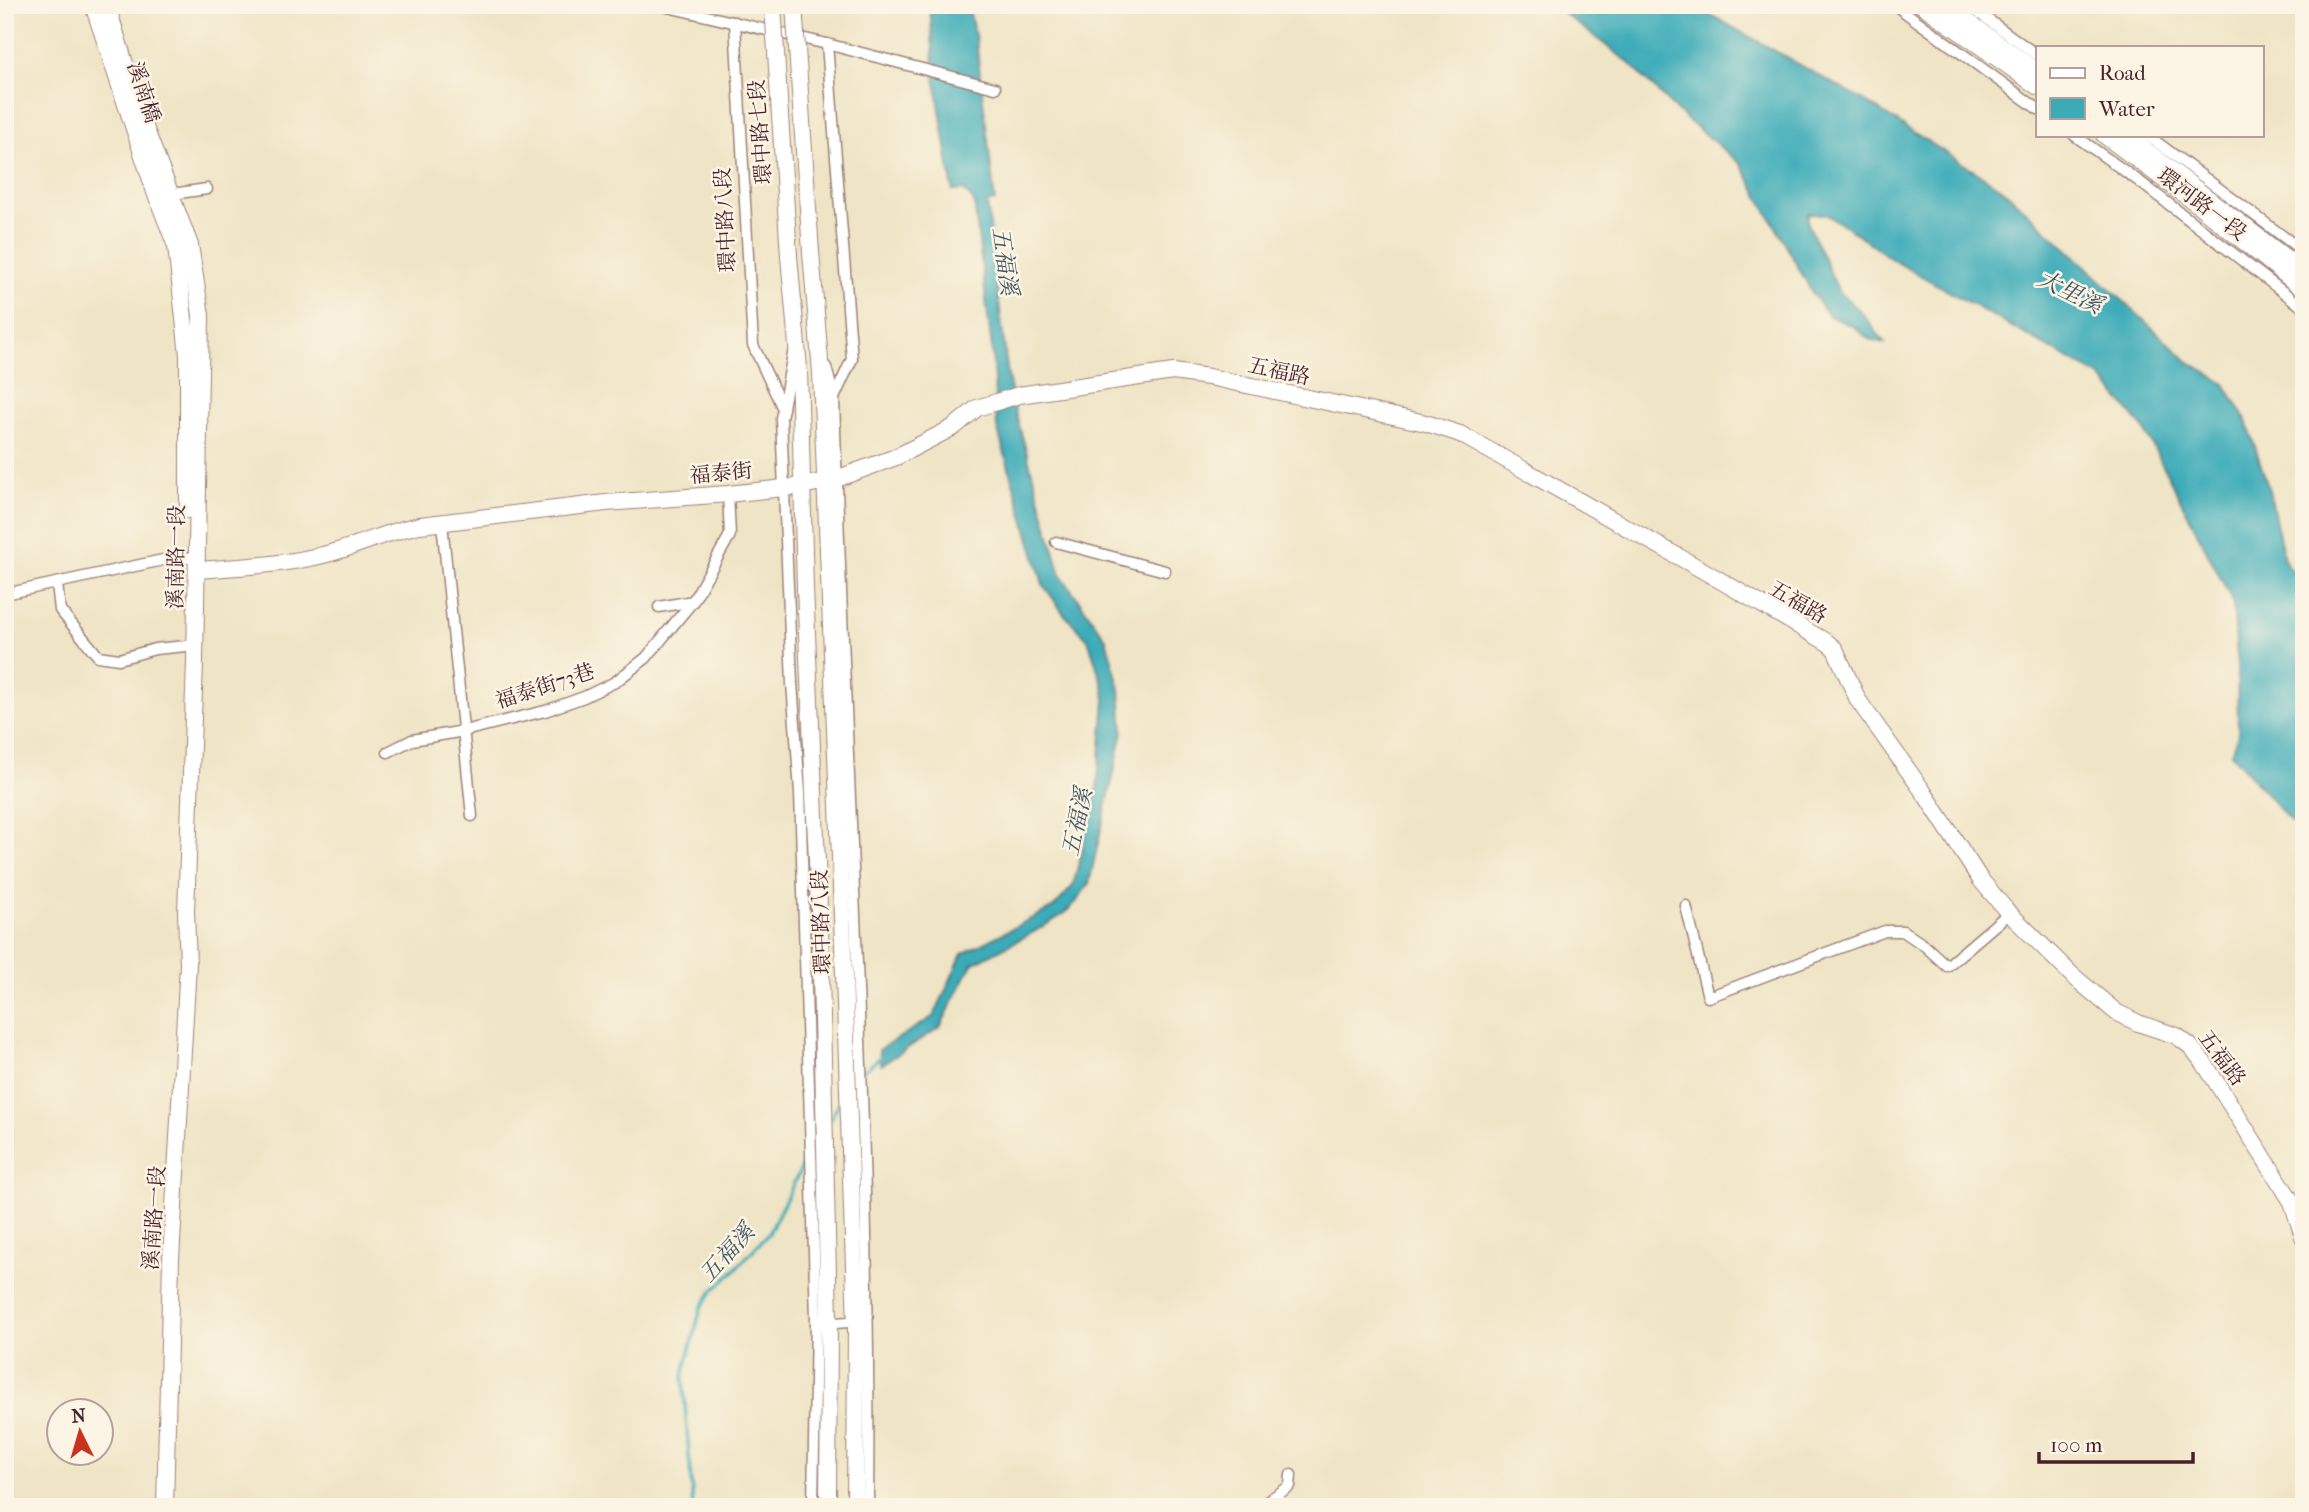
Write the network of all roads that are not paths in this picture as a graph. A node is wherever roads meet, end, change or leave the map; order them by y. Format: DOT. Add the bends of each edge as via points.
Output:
graph roads {
  1 [pos="93,5"];
  2 [pos="107,5"];
  3 [pos="659,5"];
  4 [pos="773,5"];
  5 [pos="794,5"];
  6 [pos="1895,5"];
  7 [pos="1922,5"];
  8 [pos="1945,5"];
  9 [pos="1968,5"];
  10 [pos="2287,5"];
  11 [pos="2304,7"];
  12 [pos="735,22"];
  13 [pos="827,44"];
  14 [pos="2036,55"];
  15 [pos="2036,71"];
  16 [pos="2036,86"];
  17 [pos="995,88"];
  18 [pos="2036,108"];
  19 [pos="2077,136"];
  20 [pos="2106,136"];
  21 [pos="2127,136"];
  22 [pos="2147,136"];
  23 [pos="2154,164"];
  24 [pos="207,189"];
  25 [pos="165,191"];
  26 [pos="811,252"];
  27 [pos="2304,252"];
  28 [pos="789,256"];
  29 [pos="2304,272"];
  30 [pos="2304,290"];
  31 [pos="2304,308"];
  32 [pos="818,337"];
  33 [pos="797,338"];
  34 [pos="834,397"];
  35 [pos="985,405"];
  36 [pos="783,409"];
  37 [pos="830,480"];
  38 [pos="802,486"];
  39 [pos="785,489"];
  40 [pos="728,494"];
  41 [pos="442,523"];
  42 [pos="1056,542"];
  43 [pos="193,564"];
  44 [pos="1165,571"];
  45 [pos="57,584"];
  46 [pos="5,594"];
  47 [pos="693,601"];
  48 [pos="659,607"];
  49 [pos="189,641"];
  50 [pos="464,730"];
  51 [pos="388,752"];
  52 [pos="472,816"];
  53 [pos="1686,906"];
  54 [pos="2009,914"];
  55 [pos="818,1128"];
  56 [pos="2304,1239"];
  57 [pos="862,1322"];
  58 [pos="823,1324"];
  59 [pos="1291,1475"];
  60 [pos="1268,1501"];
  61 [pos="165,1507"];
  62 [pos="813,1507"];
  63 [pos="828,1507"];
  64 [pos="855,1507"];
  65 [pos="868,1507"];
  1 -- 25 [label="street, 溪南橋"];
  2 -- 25 [label="street, 溪南橋"];
  3 -- 12 [label="street"];
  4 -- 28 [label="street, 環中路七段, bridge"];
  5 -- 26 [label="street, 環中路七段, bridge"];
  6 -- 18 [label="street"];
  7 -- 16 [label="street"];
  8 -- 15 [label="street"];
  9 -- 14 [label="street"];
  10 -- 11 [label="street"];
  12 -- 13 [label="street"];
  12 -- 36 [label="street, 環中路八段" via="753,345"];
  13 -- 17 [label="street"];
  13 -- 34 [label="street, 環中路八段" via="852,359"];
  19 -- 23 [label="street, 環河路一段"];
  20 -- 23 [label="street, 環河路一段"];
  21 -- 23 [label="street, 環河路一段"];
  22 -- 23 [label="street, 環河路一段"];
  23 -- 27 [label="street, 環河路一段"];
  23 -- 29 [label="street, 環河路一段"];
  23 -- 30 [label="street, 環河路一段"];
  23 -- 31 [label="street, 環河路一段"];
  24 -- 25 [label="street"];
  25 -- 43 [label="street, 溪南路一段" via="188,355"];
  26 -- 32 [label="street, 環中路八段"];
  28 -- 33 [label="street, 環中路八段"];
  32 -- 34 [label="street, 環中路八段"];
  32 -- 37 [label="street, 環中路八段"];
  33 -- 36 [label="street, 環中路八段"];
  33 -- 38 [label="street, 環中路八段"];
  34 -- 37 [label="street, 環中路八段"];
  35 -- 37 [label="street, 福泰街" via="896,457"];
  35 -- 54 [label="street, 五福路" via="1018,395 1173,372 1426,422 1460,434 1835,649 1858,700 1980,879"];
  36 -- 39 [label="street, 環中路八段"];
  37 -- 38 [label="street, 福泰街"];
  37 -- 57 [label="street, 環中路八段"];
  38 -- 39 [label="street, 福泰街"];
  38 -- 55 [label="street, 環中路八段" via="820,930 823,1089"];
  39 -- 40 [label="street, 福泰街"];
  39 -- 55 [label="street, 環中路八段"];
  40 -- 41 [label="street, 福泰街"];
  40 -- 47 [label="street, 福泰街73巷" via="730,535"];
  41 -- 43 [label="street, 福泰街" via="396,529 324,555 236,567"];
  41 -- 50 [label="street"];
  42 -- 44 [label="street"];
  43 -- 45 [label="street" via="163,560"];
  43 -- 49 [label="street, 溪南路一段"];
  45 -- 46 [label="street"];
  45 -- 49 [label="street" via="60,610 98,656 120,659"];
  47 -- 48 [label="street"];
  47 -- 50 [label="street, 福泰街73巷" via="646,658 615,682 545,711"];
  49 -- 61 [label="street, 溪南路一段" via="189,932"];
  50 -- 51 [label="street, 福泰街73巷" via="412,740"];
  50 -- 52 [label="street"];
  53 -- 54 [label="street" via="1708,997 1885,931 1903,931 1947,966"];
  54 -- 56 [label="street, 五福路" via="2116,1012 2177,1036 2190,1046 2292,1202"];
  55 -- 58 [label="street, 環中路八段"];
  55 -- 58 [label="street, 環中路八段" via="813,1188"];
  57 -- 58 [label="street"];
  57 -- 64 [label="street, 環中路八段"];
  57 -- 65 [label="street, 環中路八段"];
  58 -- 62 [label="street, 環中路八段"];
  58 -- 63 [label="street, 環中路八段"];
  59 -- 60 [label="street" via="1290,1486"];
}
